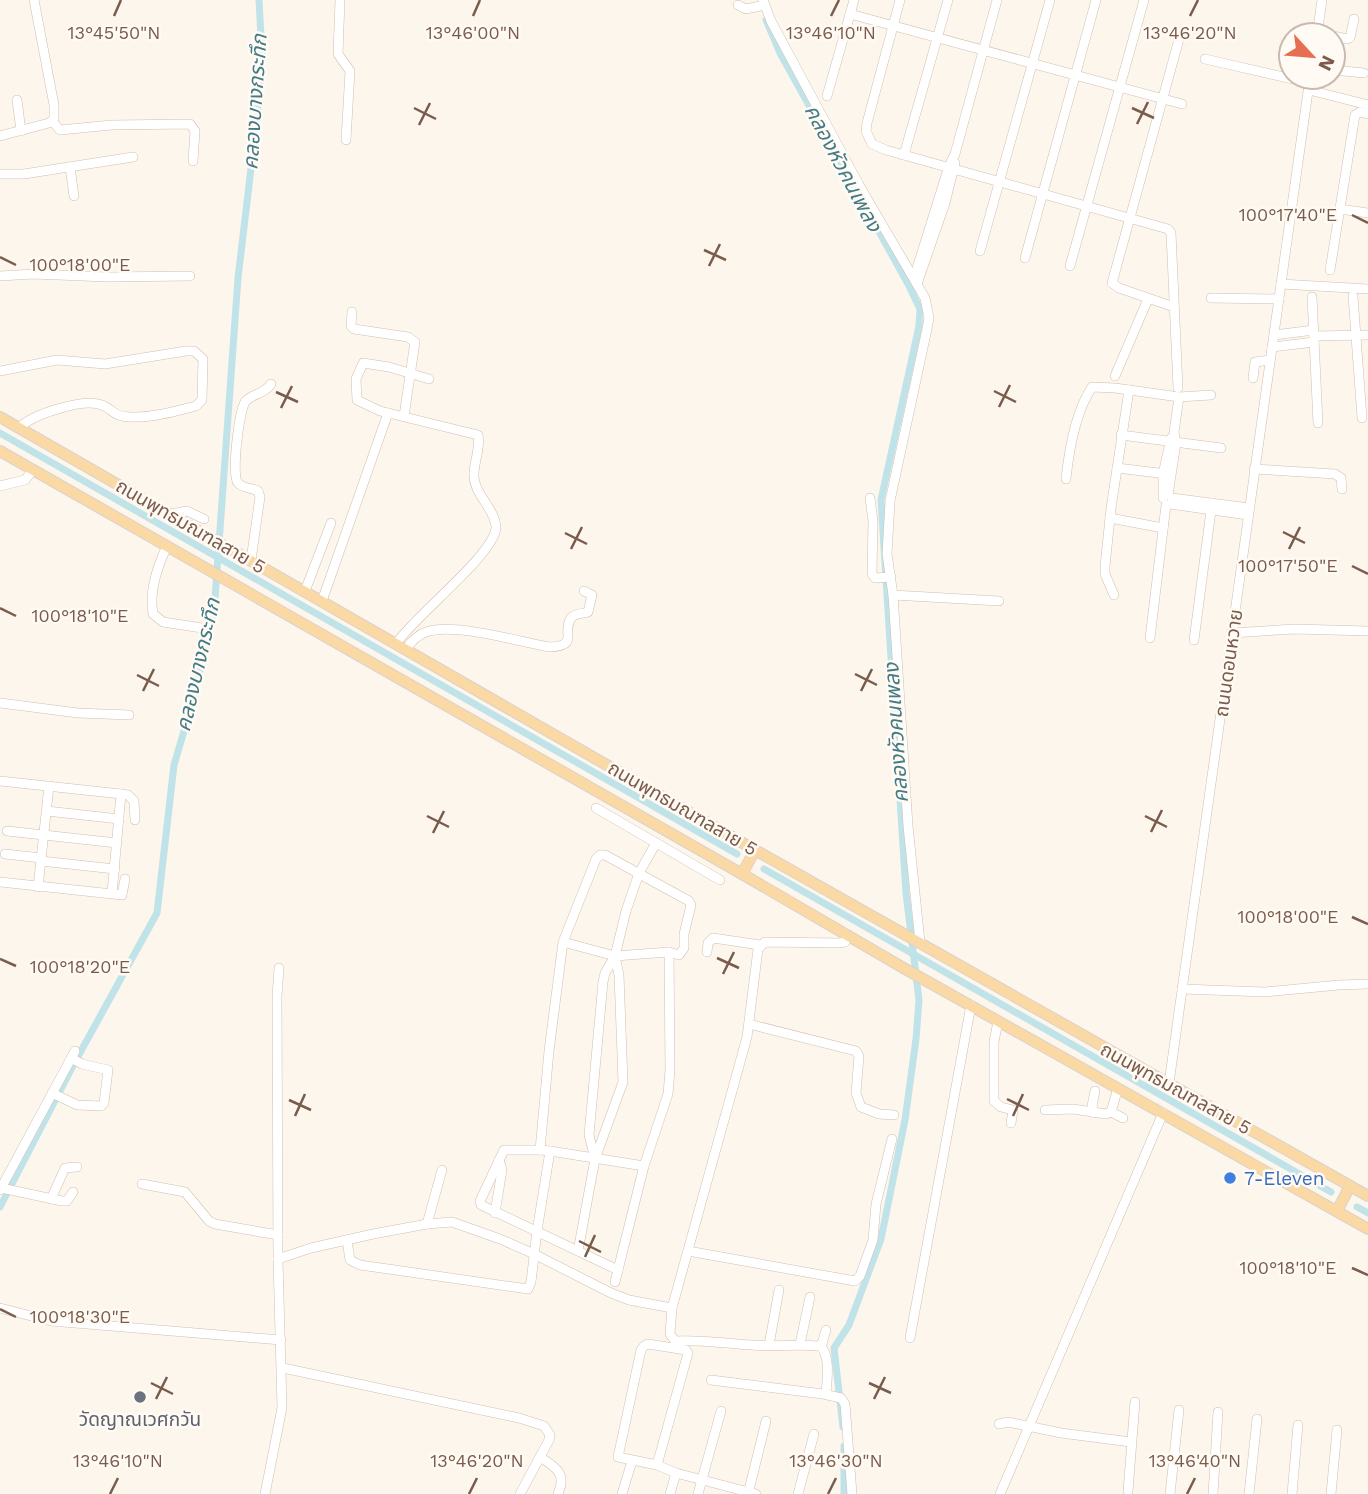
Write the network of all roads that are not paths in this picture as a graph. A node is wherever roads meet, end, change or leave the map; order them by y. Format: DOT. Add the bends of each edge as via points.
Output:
graph roads {
  1 [pos="34,0"];
  2 [pos="340,0"];
  3 [pos="854,0"];
  4 [pos="900,0"];
  5 [pos="948,0"];
  6 [pos="997,0"];
  7 [pos="1050,0"];
  8 [pos="1096,0"];
  9 [pos="1144,0"];
  10 [pos="1322,0"];
  11 [pos="738,5"];
  12 [pos="759,5"];
  13 [pos="850,14"];
  14 [pos="1354,19"];
  15 [pos="1319,21"];
  16 [pos="893,26"];
  17 [pos="1181,32"];
  18 [pos="938,38"];
  19 [pos="1347,39"];
  20 [pos="983,51"];
  21 [pos="1205,59"];
  22 [pos="1032,64"];
  23 [pos="1347,71"];
  24 [pos="1364,73"];
  25 [pos="1076,75"];
  26 [pos="1277,75"];
  27 [pos="1119,88"];
  28 [pos="1309,91"];
  29 [pos="1331,91"];
  30 [pos="827,96"];
  31 [pos="1163,99"];
  32 [pos="17,100"];
  33 [pos="1182,104"];
  34 [pos="1368,105"];
  35 [pos="1368,114"];
  36 [pos="52,121"];
  37 [pos="20,131"];
  38 [pos="0,136"];
  39 [pos="346,140"];
  40 [pos="904,155"];
  41 [pos="133,157"];
  42 [pos="193,161"];
  43 [pos="70,167"];
  44 [pos="952,167"];
  45 [pos="0,174"];
  46 [pos="999,180"];
  47 [pos="1044,194"];
  48 [pos="74,196"];
  49 [pos="1087,205"];
  50 [pos="1340,209"];
  51 [pos="1368,213"];
  52 [pos="1130,218"];
  53 [pos="980,251"];
  54 [pos="1026,258"];
  55 [pos="1070,266"];
  56 [pos="1330,271"];
  57 [pos="0,276"];
  58 [pos="190,276"];
  59 [pos="916,281"];
  60 [pos="1281,284"];
  61 [pos="1368,289"];
  62 [pos="1312,296"];
  63 [pos="1353,296"];
  64 [pos="1211,298"];
  65 [pos="1148,299"];
  66 [pos="1279,299"];
  67 [pos="1174,307"];
  68 [pos="352,312"];
  69 [pos="1274,335"];
  70 [pos="1356,335"];
  71 [pos="1368,335"];
  72 [pos="1314,336"];
  73 [pos="1272,347"];
  74 [pos="1270,360"];
  75 [pos="0,371"];
  76 [pos="411,375"];
  77 [pos="1115,376"];
  78 [pos="1253,378"];
  79 [pos="429,379"];
  80 [pos="271,384"];
  81 [pos="1129,390"];
  82 [pos="1179,392"];
  83 [pos="1211,395"];
  84 [pos="388,413"];
  85 [pos="404,416"];
  86 [pos="0,417"];
  87 [pos="1362,418"];
  88 [pos="1318,423"];
  89 [pos="19,428"];
  90 [pos="1121,435"];
  91 [pos="1172,442"];
  92 [pos="1221,448"];
  93 [pos="0,451"];
  94 [pos="1117,468"];
  95 [pos="1254,469"];
  96 [pos="33,470"];
  97 [pos="1167,474"];
  98 [pos="1066,479"];
  99 [pos="0,486"];
  100 [pos="1342,489"];
  101 [pos="870,498"];
  102 [pos="1168,500"];
  103 [pos="1211,506"];
  104 [pos="1249,512"];
  105 [pos="172,514"];
  106 [pos="1110,518"];
  107 [pos="204,519"];
  108 [pos="331,523"];
  109 [pos="1163,528"];
  110 [pos="167,545"];
  111 [pos="251,560"];
  112 [pos="885,578"];
  113 [pos="305,591"];
  114 [pos="584,591"];
  115 [pos="893,595"];
  116 [pos="1114,595"];
  117 [pos="322,601"];
  118 [pos="999,601"];
  119 [pos="202,628"];
  120 [pos="1368,631"];
  121 [pos="1232,633"];
  122 [pos="1150,638"];
  123 [pos="1194,640"];
  124 [pos="401,646"];
  125 [pos="0,703"];
  126 [pos="129,715"];
  127 [pos="0,781"];
  128 [pos="49,786"];
  129 [pos="121,793"];
  130 [pos="596,808"];
  131 [pos="47,811"];
  132 [pos="119,819"];
  133 [pos="135,820"];
  134 [pos="7,831"];
  135 [pos="44,834"];
  136 [pos="117,843"];
  137 [pos="658,844"];
  138 [pos="696,848"];
  139 [pos="755,850"];
  140 [pos="5,855"];
  141 [pos="42,860"];
  142 [pos="688,861"];
  143 [pos="115,869"];
  144 [pos="742,874"];
  145 [pos="640,876"];
  146 [pos="125,879"];
  147 [pos="720,880"];
  148 [pos="0,882"];
  149 [pos="38,887"];
  150 [pos="111,893"];
  151 [pos="848,936"];
  152 [pos="563,942"];
  153 [pos="920,942"];
  154 [pos="760,945"];
  155 [pos="707,951"];
  156 [pos="669,952"];
  157 [pos="615,956"];
  158 [pos="279,968"];
  159 [pos="1368,984"];
  160 [pos="1182,989"];
  161 [pos="971,1005"];
  162 [pos="998,1021"];
  163 [pos="750,1024"];
  164 [pos="1169,1083"];
  165 [pos="1118,1088"];
  166 [pos="1095,1091"];
  167 [pos="53,1094"];
  168 [pos="1045,1110"];
  169 [pos="1111,1112"];
  170 [pos="1094,1113"];
  171 [pos="1163,1113"];
  172 [pos="894,1115"];
  173 [pos="1123,1118"];
  174 [pos="1011,1123"];
  175 [pos="892,1139"];
  176 [pos="545,1151"];
  177 [pos="595,1159"];
  178 [pos="499,1160"];
  179 [pos="644,1166"];
  180 [pos="77,1167"];
  181 [pos="442,1170"];
  182 [pos="142,1184"];
  183 [pos="1350,1186"];
  184 [pos="6,1190"];
  185 [pos="73,1192"];
  186 [pos="1368,1196"];
  187 [pos="51,1199"];
  188 [pos="1337,1211"];
  189 [pos="495,1213"];
  190 [pos="427,1224"];
  191 [pos="1368,1229"];
  192 [pos="537,1231"];
  193 [pos="278,1235"];
  194 [pos="347,1240"];
  195 [pos="578,1251"];
  196 [pos="688,1251"];
  197 [pos="534,1254"];
  198 [pos="278,1259"];
  199 [pos="618,1269"];
  200 [pos="615,1282"];
  201 [pos="779,1290"];
  202 [pos="810,1297"];
  203 [pos="0,1308"];
  204 [pos="672,1308"];
  205 [pos="826,1330"];
  206 [pos="910,1338"];
  207 [pos="281,1340"];
  208 [pos="769,1345"];
  209 [pos="800,1345"];
  210 [pos="820,1345"];
  211 [pos="283,1368"];
  212 [pos="711,1380"];
  213 [pos="825,1394"];
  214 [pos="1135,1402"];
  215 [pos="1179,1410"];
  216 [pos="721,1411"];
  217 [pos="1219,1412"];
  218 [pos="1257,1419"];
  219 [pos="766,1421"];
  220 [pos="999,1424"];
  221 [pos="1298,1425"];
  222 [pos="1028,1427"];
  223 [pos="1337,1430"];
  224 [pos="814,1434"];
  225 [pos="1131,1442"];
  226 [pos="540,1457"];
  227 [pos="632,1461"];
  228 [pos="657,1465"];
  229 [pos="676,1473"];
  230 [pos="702,1480"];
  231 [pos="1128,1491"];
  232 [pos="751,1493"];
  233 [pos="265,1494"];
  234 [pos="520,1494"];
  235 [pos="558,1494"];
  236 [pos="622,1494"];
  237 [pos="670,1494"];
  238 [pos="698,1494"];
  239 [pos="798,1494"];
  240 [pos="852,1494"];
  241 [pos="1000,1494"];
  242 [pos="1170,1494"];
  243 [pos="1213,1494"];
  244 [pos="1249,1494"];
  245 [pos="1292,1494"];
  246 [pos="1331,1494"];
  1 -- 36 [label="street" via="54,104"];
  2 -- 39 [label="street" via="338,54 350,71"];
  3 -- 13 [label="street"];
  4 -- 16 [label="street"];
  5 -- 18 [label="street"];
  6 -- 20 [label="street"];
  7 -- 22 [label="street"];
  8 -- 25 [label="street"];
  9 -- 27 [label="street"];
  10 -- 15 [label="street"];
  11 -- 12 [label="street"];
  12 -- 59 [label="street"];
  13 -- 16 [label="street"];
  13 -- 30 [label="street"];
  14 -- 19 [label="street"];
  16 -- 18 [label="street"];
  16 -- 40 [label="street" via="866,131 876,147"];
  17 -- 31 [label="street"];
  18 -- 20 [label="street"];
  18 -- 40 [label="street"];
  20 -- 22 [label="street"];
  20 -- 44 [label="street"];
  21 -- 26 [label="street"];
  22 -- 25 [label="street"];
  22 -- 46 [label="street"];
  23 -- 24 [label="street"];
  25 -- 27 [label="street"];
  25 -- 47 [label="street"];
  27 -- 31 [label="street"];
  27 -- 49 [label="street"];
  28 -- 60 [label="street, ถนนดอนหวาย"];
  29 -- 34 [label="street"];
  31 -- 33 [label="street"];
  31 -- 52 [label="street"];
  32 -- 37 [label="street"];
  35 -- 50 [label="street" via="1355,115"];
  36 -- 37 [label="street"];
  36 -- 42 [label="street" via="60,130 190,124 195,131"];
  37 -- 38 [label="street"];
  40 -- 44 [label="street"];
  41 -- 43 [label="street"];
  43 -- 45 [label="street"];
  43 -- 48 [label="street"];
  44 -- 46 [label="street"];
  44 -- 59 [label="street"];
  46 -- 47 [label="street"];
  46 -- 53 [label="street"];
  47 -- 49 [label="street"];
  47 -- 54 [label="street"];
  49 -- 52 [label="street"];
  49 -- 55 [label="street"];
  50 -- 51 [label="street"];
  50 -- 56 [label="street"];
  52 -- 65 [label="street" via="1112,283"];
  52 -- 67 [label="street" via="1171,233"];
  57 -- 58 [label="street"];
  59 -- 112 [label="street" via="929,318 890,501"];
  60 -- 61 [label="street"];
  60 -- 66 [label="street, ถนนดอนหวาย"];
  62 -- 72 [label="street"];
  63 -- 70 [label="street"];
  64 -- 66 [label="street"];
  65 -- 67 [label="street"];
  65 -- 77 [label="street"];
  66 -- 69 [label="street, ถนนดอนหวาย"];
  67 -- 82 [label="street"];
  68 -- 76 [label="street" via="354,330 412,338 416,349"];
  69 -- 72 [label="street"];
  69 -- 73 [label="street, ถนนดอนหวาย"];
  70 -- 71 [label="street"];
  70 -- 72 [label="street"];
  70 -- 87 [label="street"];
  72 -- 73 [label="street"];
  72 -- 88 [label="street"];
  73 -- 74 [label="street, ถนนดอนหวาย"];
  74 -- 78 [label="street" via="1255,362"];
  74 -- 95 [label="street, ถนนดอนหวาย"];
  75 -- 89 [label="street" via="57,360 105,364 186,351 203,359 202,400 196,406 141,418 115,415 105,406 85,405 36,416"];
  76 -- 79 [label="street"];
  76 -- 84 [label="street" via="368,363 358,369 356,400"];
  76 -- 85 [label="street"];
  80 -- 111 [label="street" via="242,408 234,468 237,482 258,491 260,497"];
  81 -- 82 [label="street"];
  81 -- 90 [label="street"];
  81 -- 98 [label="street" via="1096,386 1089,391"];
  82 -- 83 [label="street"];
  82 -- 91 [label="street"];
  84 -- 85 [label="street"];
  84 -- 117 [label="street"];
  85 -- 124 [label="street" via="478,435 474,481 496,527 491,543 410,626"];
  86 -- 89 [label="main road, ถนนพุทธมณฑลสาย 5"];
  89 -- 105 [label="main road, ถนนพุทธมณฑลสาย 5"];
  90 -- 91 [label="street"];
  90 -- 94 [label="street"];
  91 -- 92 [label="street"];
  91 -- 97 [label="street"];
  93 -- 96 [label="main road, ถนนพุทธมณฑลสาย 5"];
  94 -- 97 [label="street"];
  94 -- 106 [label="street"];
  95 -- 100 [label="street" via="1335,474 1341,478"];
  95 -- 104 [label="street, ถนนดอนหวาย"];
  96 -- 99 [label="street" via="25,480"];
  96 -- 110 [label="main road, ถนนพุทธมณฑลสาย 5"];
  97 -- 102 [label="street"];
  101 -- 112 [label="street" via="872,574"];
  102 -- 103 [label="street"];
  102 -- 109 [label="street"];
  103 -- 104 [label="street"];
  103 -- 123 [label="street"];
  104 -- 121 [label="street, ถนนดอนหวาย"];
  105 -- 107 [label="street" via="187,511"];
  105 -- 111 [label="main road, ถนนพุทธมณฑลสาย 5"];
  106 -- 109 [label="street"];
  106 -- 116 [label="street" via="1105,574"];
  108 -- 113 [label="street"];
  109 -- 122 [label="street"];
  110 -- 119 [label="street" via="153,594 153,614 163,622"];
  110 -- 138 [label="main road, ถนนพุทธมณฑลสาย 5"];
  111 -- 113 [label="main road, ถนนพุทธมณฑลสาย 5"];
  112 -- 115 [label="street"];
  113 -- 117 [label="main road, ถนนพุทธมณฑลสาย 5"];
  114 -- 124 [label="street" via="592,596 590,608 571,618 563,646 447,629 426,632"];
  115 -- 118 [label="street"];
  115 -- 153 [label="street"];
  117 -- 124 [label="main road, ถนนพุทธมณฑลสาย 5"];
  120 -- 121 [label="street"];
  121 -- 160 [label="street, ถนนดอนหวาย"];
  124 -- 139 [label="main road, ถนนพุทธมณฑลสาย 5"];
  125 -- 126 [label="street"];
  127 -- 128 [label="street"];
  128 -- 129 [label="street"];
  128 -- 131 [label="street"];
  129 -- 132 [label="street"];
  129 -- 133 [label="street" via="134,801"];
  130 -- 137 [label="street"];
  131 -- 132 [label="street"];
  131 -- 135 [label="street"];
  132 -- 136 [label="street"];
  134 -- 135 [label="street"];
  135 -- 136 [label="street"];
  135 -- 141 [label="street"];
  136 -- 143 [label="street"];
  137 -- 142 [label="street"];
  137 -- 145 [label="street"];
  138 -- 142 [label="street"];
  138 -- 144 [label="main road, ถนนพุทธมณฑลสาย 5"];
  139 -- 144 [label="main road"];
  139 -- 153 [label="main road, ถนนพุทธมณฑลสาย 5"];
  140 -- 141 [label="street"];
  141 -- 143 [label="street"];
  141 -- 149 [label="street"];
  142 -- 147 [label="street"];
  143 -- 150 [label="street"];
  144 -- 151 [label="main road, ถนนพุทธมณฑลสาย 5"];
  145 -- 152 [label="street" via="600,855"];
  145 -- 156 [label="street" via="691,905 682,953"];
  145 -- 157 [label="street"];
  146 -- 150 [label="street" via="122,895"];
  148 -- 149 [label="street"];
  149 -- 150 [label="street"];
  151 -- 154 [label="street" via="839,943"];
  151 -- 161 [label="main road, ถนนพุทธมณฑลสาย 5"];
  152 -- 157 [label="street"];
  152 -- 176 [label="street" via="549,1051"];
  153 -- 164 [label="main road, ถนนพุทธมณฑลสาย 5"];
  154 -- 155 [label="street" via="713,939"];
  154 -- 163 [label="street"];
  156 -- 157 [label="street"];
  156 -- 179 [label="street" via="670,1081"];
  157 -- 177 [label="street" via="605,973 598,1032 589,1135"];
  157 -- 177 [label="street" via="623,1083"];
  158 -- 193 [label="street"];
  159 -- 160 [label="street" via="1265,992"];
  160 -- 164 [label="street, ถนนดอนหวาย"];
  161 -- 162 [label="main road, ถนนพุทธมณฑลสาย 5"];
  161 -- 206 [label="street"];
  162 -- 165 [label="main road, ถนนพุทธมณฑลสาย 5"];
  162 -- 174 [label="street" via="994,1101 1013,1110"];
  163 -- 172 [label="street" via="856,1051 856,1093 861,1107"];
  163 -- 196 [label="street"];
  164 -- 183 [label="main road, ถนนพุทธมณฑลสาย 5"];
  165 -- 169 [label="street"];
  165 -- 171 [label="main road, ถนนพุทธมณฑลสาย 5"];
  166 -- 170 [label="street"];
  167 -- 167 [label="street" via="73,1056 82,1064 108,1070 101,1106 77,1105"];
  167 -- 184 [label="street"];
  168 -- 170 [label="street"];
  169 -- 170 [label="street"];
  169 -- 173 [label="street"];
  171 -- 188 [label="main road, ถนนพุทธมณฑลสาย 5"];
  171 -- 222 [label="street"];
  175 -- 196 [label="street" via="876,1203 873,1240 855,1281"];
  176 -- 177 [label="street"];
  176 -- 178 [label="street" via="506,1149"];
  176 -- 192 [label="street"];
  177 -- 179 [label="street"];
  177 -- 195 [label="street"];
  178 -- 189 [label="street" via="502,1170"];
  178 -- 189 [label="street" via="480,1201"];
  179 -- 199 [label="street"];
  180 -- 187 [label="street" via="65,1168"];
  181 -- 190 [label="street"];
  182 -- 193 [label="street" via="185,1192 215,1224"];
  183 -- 186 [label="main road, ถนนพุทธมณฑลสาย 5"];
  183 -- 188 [label="main road"];
  184 -- 187 [label="street"];
  185 -- 187 [label="street" via="66,1201"];
  188 -- 191 [label="main road, ถนนพุทธมณฑลสาย 5"];
  189 -- 192 [label="street"];
  190 -- 194 [label="street"];
  190 -- 197 [label="street" via="463,1225"];
  192 -- 195 [label="street"];
  192 -- 197 [label="street"];
  193 -- 198 [label="street"];
  194 -- 197 [label="street" via="350,1260 360,1265 524,1289 531,1282"];
  194 -- 198 [label="street"];
  195 -- 199 [label="street"];
  196 -- 204 [label="street"];
  197 -- 204 [label="street" via="611,1293"];
  198 -- 207 [label="street"];
  199 -- 200 [label="street"];
  201 -- 208 [label="street"];
  202 -- 209 [label="street"];
  203 -- 207 [label="street" via="51,1321"];
  204 -- 208 [label="street" via="670,1334 675,1341"];
  205 -- 210 [label="street"];
  207 -- 211 [label="street"];
  208 -- 209 [label="street"];
  209 -- 210 [label="street"];
  210 -- 213 [label="street" via="827,1361"];
  211 -- 226 [label="street" via="544,1426 550,1435"];
  211 -- 233 [label="street" via="280,1427"];
  212 -- 213 [label="street"];
  213 -- 240 [label="street" via="841,1398 845,1404"];
  214 -- 225 [label="street"];
  215 -- 242 [label="street"];
  216 -- 230 [label="street"];
  217 -- 243 [label="street"];
  218 -- 244 [label="street"];
  219 -- 232 [label="street"];
  220 -- 222 [label="street"];
  221 -- 245 [label="street"];
  222 -- 225 [label="street"];
  222 -- 241 [label="street"];
  223 -- 246 [label="street"];
  224 -- 239 [label="street"];
  225 -- 231 [label="street"];
  226 -- 234 [label="street"];
  226 -- 235 [label="street" via="558,1469 562,1484"];
  227 -- 228 [label="street"];
  227 -- 228 [label="street" via="618,1457 641,1350 648,1344 686,1350"];
  227 -- 236 [label="street"];
  228 -- 229 [label="street"];
  229 -- 230 [label="street"];
  229 -- 237 [label="street"];
  230 -- 232 [label="street"];
  230 -- 238 [label="street"];
}
